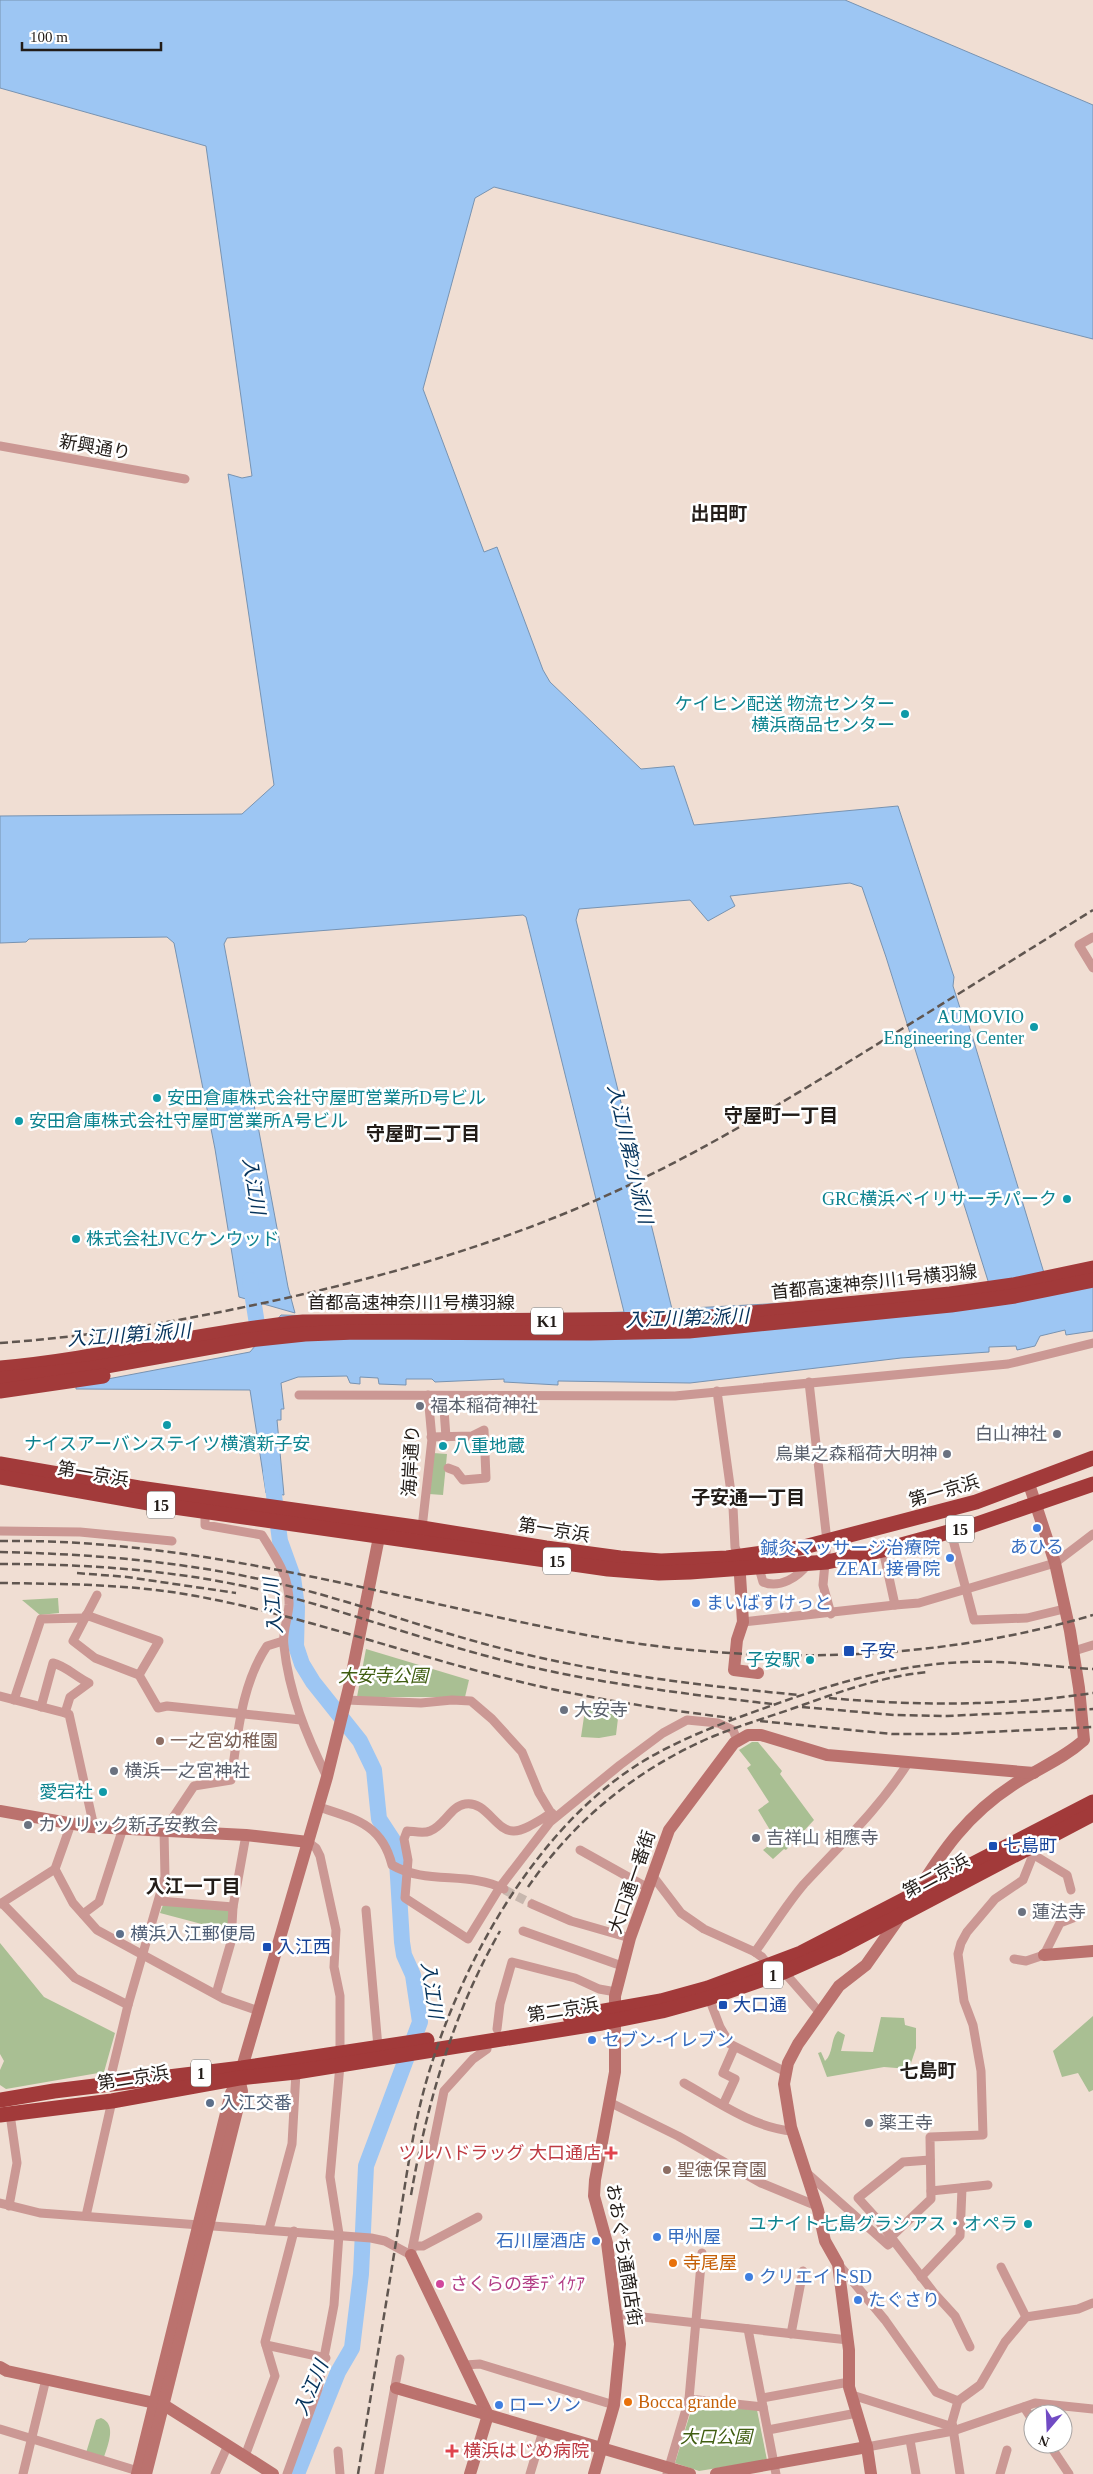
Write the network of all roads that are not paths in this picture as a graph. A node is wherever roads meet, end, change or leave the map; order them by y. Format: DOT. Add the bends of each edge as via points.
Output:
graph roads {
  1 [pos="0,446"];
  2 [pos="185,480"];
  3 [pos="1093,937"];
  4 [pos="1093,968"];
  5 [pos="1093,1268"];
  6 [pos="1093,1280"];
  7 [pos="305,1334"];
  8 [pos="1093,1343"];
  9 [pos="0,1362"];
  10 [pos="55,1362"];
  11 [pos="0,1368"];
  12 [pos="0,1379"];
  13 [pos="809,1382"];
  14 [pos="717,1391"];
  15 [pos="0,1392"];
  16 [pos="299,1395"];
  17 [pos="428,1396"];
  18 [pos="443,1396"];
  19 [pos="431,1437"];
  20 [pos="446,1437"];
  21 [pos="1093,1458"];
  22 [pos="0,1464"];
  23 [pos="448,1468"];
  24 [pos="0,1477"];
  25 [pos="1029,1484"];
  26 [pos="1093,1484"];
  27 [pos="1036,1505"];
  28 [pos="205,1511"];
  29 [pos="267,1513"];
  30 [pos="422,1528"];
  31 [pos="380,1529"];
  32 [pos="0,1531"];
  33 [pos="951,1532"];
  34 [pos="1093,1534"];
  35 [pos="172,1541"];
  36 [pos="827,1542"];
  37 [pos="883,1550"];
  38 [pos="827,1562"];
  39 [pos="740,1563"];
  40 [pos="1055,1563"];
  41 [pos="965,1590"];
  42 [pos="97,1596"];
  43 [pos="895,1605"];
  44 [pos="1064,1609"];
  45 [pos="830,1614"];
  46 [pos="86,1616"];
  47 [pos="743,1622"];
  48 [pos="283,1641"];
  49 [pos="1093,1645"];
  50 [pos="1074,1652"];
  51 [pos="758,1673"];
  52 [pos="139,1674"];
  53 [pos="0,1696"];
  54 [pos="14,1700"];
  55 [pos="41,1706"];
  56 [pos="345,1706"];
  57 [pos="242,1712"];
  58 [pos="65,1713"];
  59 [pos="301,1720"];
  60 [pos="735,1735"];
  61 [pos="1089,1740"];
  62 [pos="908,1763"];
  63 [pos="1034,1773"];
  64 [pos="327,1776"];
  65 [pos="1093,1802"];
  66 [pos="318,1807"];
  67 [pos="0,1811"];
  68 [pos="1093,1814"];
  69 [pos="553,1816"];
  70 [pos="71,1824"];
  71 [pos="94,1827"];
  72 [pos="123,1828"];
  73 [pos="164,1831"];
  74 [pos="246,1835"];
  75 [pos="308,1842"];
  76 [pos="580,1850"];
  77 [pos="1029,1852"];
  78 [pos="55,1870"];
  79 [pos="406,1874"];
  80 [pos="652,1875"];
  81 [pos="503,1888"];
  82 [pos="648,1888"];
  83 [pos="1071,1890"];
  84 [pos="915,1894"];
  85 [pos="159,1901"];
  86 [pos="1,1903"];
  87 [pos="532,1904"];
  88 [pos="233,1907"];
  89 [pos="366,1910"];
  90 [pos="83,1914"];
  91 [pos="902,1915"];
  92 [pos="1078,1916"];
  93 [pos="523,1931"];
  94 [pos="630,1938"];
  95 [pos="1093,1951"];
  96 [pos="755,1952"];
  97 [pos="144,1955"];
  98 [pos="1044,1955"];
  99 [pos="1014,1959"];
  100 [pos="622,1966"];
  101 [pos="769,1966"];
  102 [pos="784,1972"];
  103 [pos="616,1992"];
  104 [pos="216,1994"];
  105 [pos="709,1998"];
  106 [pos="128,2005"];
  107 [pos="258,2011"];
  108 [pos="820,2013"];
  109 [pos="614,2015"];
  110 [pos="496,2029"];
  111 [pos="486,2041"];
  112 [pos="426,2046"];
  113 [pos="378,2047"];
  114 [pos="734,2048"];
  115 [pos="399,2050"];
  116 [pos="340,2058"];
  117 [pos="296,2072"];
  118 [pos="786,2072"];
  119 [pos="240,2073"];
  120 [pos="684,2083"];
  121 [pos="109,2084"];
  122 [pos="112,2101"];
  123 [pos="609,2102"];
  124 [pos="3,2105"];
  125 [pos="723,2105"];
  126 [pos="792,2131"];
  127 [pos="930,2160"];
  128 [pos="807,2173"];
  129 [pos="988,2184"];
  130 [pos="962,2188"];
  131 [pos="931,2191"];
  132 [pos="0,2203"];
  133 [pos="9,2206"];
  134 [pos="817,2206"];
  135 [pos="86,2216"];
  136 [pos="478,2217"];
  137 [pos="203,2226"];
  138 [pos="269,2229"];
  139 [pos="294,2231"];
  140 [pos="339,2234"];
  141 [pos="891,2240"];
  142 [pos="412,2250"];
  143 [pos="702,2253"];
  144 [pos="838,2264"];
  145 [pos="1001,2267"];
  146 [pos="803,2272"];
  147 [pos="921,2277"];
  148 [pos="1093,2303"];
  149 [pos="616,2314"];
  150 [pos="1026,2317"];
  151 [pos="696,2323"];
  152 [pos="748,2329"];
  153 [pos="791,2334"];
  154 [pos="848,2340"];
  155 [pos="266,2345"];
  156 [pos="970,2347"];
  157 [pos="326,2358"];
  158 [pos="400,2359"];
  159 [pos="465,2365"];
  160 [pos="0,2367"];
  161 [pos="46,2379"];
  162 [pos="396,2388"];
  163 [pos="850,2389"];
  164 [pos="689,2399"];
  165 [pos="958,2401"];
  166 [pos="762,2402"];
  167 [pos="159,2403"];
  168 [pos="1033,2404"];
  169 [pos="1046,2404"];
  170 [pos="614,2405"];
  171 [pos="1023,2407"];
  172 [pos="1073,2407"];
  173 [pos="1093,2409"];
  174 [pos="857,2413"];
  175 [pos="488,2415"];
  176 [pos="0,2429"];
  177 [pos="953,2429"];
  178 [pos="768,2430"];
  179 [pos="543,2431"];
  180 [pos="31,2439"];
  181 [pos="910,2440"];
  182 [pos="228,2445"];
  183 [pos="867,2447"];
  184 [pos="602,2448"];
  185 [pos="338,2450"];
  186 [pos="1007,2450"];
  187 [pos="1055,2454"];
  188 [pos="245,2456"];
  189 [pos="775,2469"];
  190 [pos="668,2471"];
  191 [pos="141,2473"];
  192 [pos="1067,2473"];
  193 [pos="23,2474"];
  194 [pos="215,2474"];
  195 [pos="273,2474"];
  196 [pos="287,2474"];
  197 [pos="340,2474"];
  198 [pos="379,2474"];
  199 [pos="470,2474"];
  200 [pos="530,2474"];
  201 [pos="594,2474"];
  202 [pos="690,2474"];
  203 [pos="716,2474"];
  204 [pos="871,2474"];
  205 [pos="916,2474"];
  206 [pos="960,2474"];
  207 [pos="1000,2474"];
  1 -- 2 [label="street, 新興通り"];
  3 -- 4 [label="street" via="1079,945"];
  5 -- 10 [label="highway, 首都高速神奈川1号横羽線 / K1" via="958,1293 688,1319 303,1322"];
  6 -- 7 [label="highway, 首都高速神奈川1号横羽線 / K1" via="1047,1291 959,1304 689,1331"];
  7 -- 12 [label="highway, 首都高速神奈川1号横羽線 / K1" via="250,1340 95,1368"];
  7 -- 15 [label="highway" via="220,1355"];
  8 -- 13 [label="street" via="1008,1364"];
  9 -- 10 [label="highway"];
  10 -- 11 [label="highway, 首都高速神奈川1号横羽線 / K1"];
  13 -- 14 [label="street"];
  13 -- 36 [label="street"];
  14 -- 18 [label="street" via="675,1396"];
  14 -- 39 [label="street"];
  16 -- 17 [label="street"];
  17 -- 18 [label="street"];
  17 -- 19 [label="street, 海岸通り"];
  18 -- 20 [label="street"];
  19 -- 20 [label="street"];
  19 -- 30 [label="street, 海岸通り"];
  20 -- 23 [label="street" via="472,1436 484,1430 486,1478 463,1480 456,1471"];
  21 -- 25 [label="highway, 第一京浜 / 15"];
  22 -- 29 [label="highway, 第一京浜 / 15"];
  24 -- 28 [label="highway, 第一京浜 / 15"];
  25 -- 27 [label="street"];
  25 -- 36 [label="highway, 第一京浜 / 15" via="976,1502"];
  26 -- 27 [label="highway, 第一京浜 / 15"];
  27 -- 33 [label="highway, 第一京浜 / 15"];
  27 -- 40 [label="street"];
  28 -- 29 [label="highway, 第一京浜 / 15"];
  28 -- 48 [label="street" via="205,1525 262,1535 277,1556 288,1595"];
  29 -- 31 [label="highway, 第一京浜 / 15"];
  30 -- 31 [label="highway, 第一京浜 / 15"];
  30 -- 39 [label="highway, 第一京浜 / 15" via="641,1560"];
  31 -- 39 [label="highway, 第一京浜 / 15" via="635,1572 659,1573"];
  31 -- 56 [label="street"];
  32 -- 35 [label="street" via="80,1532"];
  33 -- 37 [label="highway, 第一京浜 / 15"];
  33 -- 41 [label="street"];
  34 -- 40 [label="street"];
  36 -- 38 [label="street"];
  36 -- 39 [label="highway, 第一京浜 / 15"];
  37 -- 38 [label="highway, 第一京浜 / 15"];
  37 -- 43 [label="street"];
  38 -- 39 [label="highway, 第一京浜 / 15" via="759,1568"];
  38 -- 45 [label="street" via="823,1574"];
  39 -- 47 [label="street"];
  40 -- 41 [label="street"];
  40 -- 44 [label="street"];
  41 -- 43 [label="street" via="919,1603"];
  41 -- 44 [label="street" via="974,1620 1027,1618"];
  42 -- 46 [label="street"];
  43 -- 45 [label="street"];
  44 -- 50 [label="street"];
  45 -- 47 [label="street"];
  46 -- 52 [label="street" via="73,1641 95,1658"];
  46 -- 52 [label="street" via="159,1640"];
  46 -- 54 [label="street" via="41,1619"];
  47 -- 51 [label="street" via="736,1640 734,1670"];
  48 -- 57 [label="street" via="267,1646 259,1658"];
  48 -- 59 [label="street" via="288,1677"];
  49 -- 50 [label="street"];
  50 -- 61 [label="street"];
  52 -- 57 [label="street" via="158,1708"];
  53 -- 54 [label="street"];
  54 -- 55 [label="street"];
  55 -- 58 [label="street"];
  55 -- 58 [label="street" via="53,1663 62,1665 89,1683 70,1697"];
  56 -- 64 [label="street"];
  56 -- 69 [label="street" via="471,1701 522,1752 539,1793"];
  57 -- 59 [label="street"];
  57 -- 73 [label="street" via="231,1780 194,1786"];
  58 -- 71 [label="street" via="68,1714"];
  59 -- 64 [label="street"];
  60 -- 69 [label="street" via="734,1730 718,1723 687,1720 628,1758"];
  61 -- 63 [label="street"];
  62 -- 63 [label="street"];
  62 -- 80 [label="street, 大口通一番街" via="827,1755 773,1738 748,1735 734,1743 717,1763 669,1830"];
  62 -- 96 [label="street" via="865,1821 803,1886"];
  63 -- 84 [label="street" via="1012,1786 954,1836"];
  64 -- 66 [label="street"];
  65 -- 84 [label="highway, 第二京浜 / 1"];
  66 -- 75 [label="street"];
  66 -- 79 [label="street" via="354,1818 371,1829 388,1847 392,1865"];
  67 -- 70 [label="street"];
  68 -- 77 [label="highway, 第二京浜 / 1"];
  69 -- 79 [label="street" via="515,1832 506,1830 479,1807 466,1803 444,1823 428,1832 407,1831 404,1839 408,1860"];
  69 -- 81 [label="street"];
  70 -- 71 [label="street"];
  70 -- 78 [label="street"];
  71 -- 72 [label="street"];
  72 -- 73 [label="street"];
  72 -- 90 [label="street" via="99,1902"];
  73 -- 74 [label="street"];
  73 -- 85 [label="street" via="165,1877"];
  74 -- 75 [label="street"];
  74 -- 88 [label="street"];
  75 -- 107 [label="street"];
  75 -- 116 [label="street" via="320,1856 336,1930 334,1967 340,1996"];
  76 -- 82 [label="street"];
  77 -- 83 [label="street" via="1067,1875"];
  77 -- 91 [label="highway, 第二京浜 / 1"];
  77 -- 127 [label="street" via="1023,1880 995,1899 967,1932 958,1954 964,2001 973,2026 981,2071 983,2135 930,2137"];
  78 -- 86 [label="street"];
  78 -- 90 [label="street" via="73,1903"];
  79 -- 81 [label="street" via="477,1880"];
  79 -- 81 [label="street" via="405,1898 468,1940"];
  80 -- 82 [label="street, 大口通一番街"];
  80 -- 96 [label="street" via="681,1913 704,1929"];
  82 -- 94 [label="street, 大口通一番街"];
  84 -- 91 [label="street"];
  84 -- 101 [label="highway, 第二京浜 / 1" via="834,1938"];
  85 -- 88 [label="street"];
  85 -- 97 [label="street"];
  86 -- 106 [label="street" via="75,1978"];
  87 -- 94 [label="street" via="571,1921"];
  88 -- 104 [label="street" via="231,1942"];
  89 -- 113 [label="street"];
  90 -- 97 [label="street" via="97,1930"];
  91 -- 102 [label="highway, 第二京浜 / 1"];
  91 -- 108 [label="street" via="866,1964 839,1986"];
  92 -- 98 [label="street" via="1060,1923"];
  93 -- 100 [label="street"];
  94 -- 100 [label="street, 大口通一番街"];
  95 -- 98 [label="street"];
  96 -- 101 [label="street"];
  97 -- 104 [label="street"];
  97 -- 106 [label="street"];
  98 -- 99 [label="street" via="1026,1961"];
  100 -- 103 [label="street, 大口通一番街"];
  101 -- 109 [label="highway, 第二京浜 / 1"];
  102 -- 105 [label="highway, 第二京浜 / 1"];
  102 -- 108 [label="street"];
  103 -- 109 [label="street, 大口通一番街"];
  103 -- 110 [label="street" via="512,1962"];
  104 -- 107 [label="street"];
  105 -- 109 [label="highway, 第二京浜 / 1" via="662,2011"];
  105 -- 114 [label="street" via="720,2027"];
  106 -- 121 [label="street"];
  107 -- 119 [label="street"];
  108 -- 118 [label="street" via="798,2044"];
  109 -- 110 [label="highway, 第二京浜 / 1"];
  109 -- 111 [label="highway, 第二京浜 / 1"];
  109 -- 123 [label="street, おおぐち通商店街" via="615,2072"];
  110 -- 112 [label="highway, 第二京浜 / 1"];
  111 -- 112 [label="highway, 第二京浜 / 1"];
  111 -- 142 [label="street" via="487,2049 473,2059 444,2091"];
  112 -- 115 [label="highway, 第二京浜 / 1"];
  113 -- 115 [label="highway, 第二京浜 / 1"];
  113 -- 116 [label="highway, 第二京浜 / 1"];
  114 -- 118 [label="street"];
  114 -- 125 [label="street" via="722,2073 735,2079"];
  115 -- 116 [label="highway, 第二京浜 / 1"];
  116 -- 117 [label="highway, 第二京浜 / 1"];
  116 -- 119 [label="highway, 第二京浜 / 1"];
  116 -- 140 [label="street" via="330,2177"];
  117 -- 119 [label="highway, 第二京浜 / 1"];
  117 -- 138 [label="street" via="292,2144"];
  118 -- 126 [label="street" via="784,2084"];
  119 -- 121 [label="highway, 第二京浜 / 1"];
  119 -- 122 [label="highway, 第二京浜 / 1"];
  119 -- 137 [label="street" via="230,2093"];
  120 -- 125 [label="street"];
  121 -- 124 [label="highway, 第二京浜 / 1"];
  122 -- 124 [label="highway, 第二京浜 / 1"];
  122 -- 135 [label="street"];
  123 -- 134 [label="street" via="761,2183"];
  123 -- 149 [label="street, おおぐち通商店街" via="594,2196 607,2243"];
  124 -- 133 [label="street" via="17,2163"];
  125 -- 126 [label="street" via="766,2125"];
  126 -- 128 [label="street"];
  127 -- 131 [label="street"];
  127 -- 141 [label="street" via="903,2162 858,2198"];
  128 -- 134 [label="street"];
  128 -- 141 [label="street" via="888,2245"];
  129 -- 130 [label="street"];
  130 -- 131 [label="street"];
  130 -- 147 [label="street" via="960,2236"];
  131 -- 141 [label="street" via="931,2200"];
  132 -- 133 [label="street"];
  133 -- 135 [label="street" via="40,2213"];
  134 -- 144 [label="street" via="825,2241"];
  135 -- 137 [label="street"];
  136 -- 142 [label="street"];
  137 -- 138 [label="street"];
  137 -- 167 [label="street"];
  138 -- 139 [label="street"];
  139 -- 140 [label="street"];
  139 -- 155 [label="street"];
  140 -- 142 [label="street" via="385,2241"];
  140 -- 157 [label="street"];
  141 -- 147 [label="street"];
  142 -- 159 [label="street"];
  143 -- 151 [label="street"];
  144 -- 154 [label="street"];
  144 -- 165 [label="street" via="885,2320 936,2392"];
  145 -- 150 [label="street"];
  146 -- 153 [label="street"];
  147 -- 156 [label="street" via="955,2316"];
  148 -- 150 [label="street" via="1078,2309"];
  149 -- 151 [label="street"];
  149 -- 170 [label="street, おおぐち通商店街" via="620,2344"];
  150 -- 165 [label="street" via="1005,2342 980,2385"];
  151 -- 152 [label="street"];
  151 -- 164 [label="street"];
  152 -- 153 [label="street"];
  152 -- 166 [label="street"];
  153 -- 154 [label="street"];
  154 -- 163 [label="street"];
  155 -- 157 [label="street"];
  155 -- 188 [label="street" via="275,2376"];
  157 -- 196 [label="street"];
  158 -- 162 [label="street"];
  159 -- 170 [label="street" via="480,2364"];
  159 -- 175 [label="street"];
  160 -- 161 [label="street"];
  161 -- 167 [label="street"];
  161 -- 180 [label="street"];
  162 -- 175 [label="street"];
  162 -- 198 [label="street"];
  163 -- 166 [label="street"];
  163 -- 174 [label="street"];
  163 -- 177 [label="street"];
  164 -- 166 [label="street"];
  164 -- 190 [label="street"];
  165 -- 177 [label="street"];
  166 -- 178 [label="street"];
  167 -- 182 [label="street"];
  167 -- 191 [label="street"];
  168 -- 169 [label="street"];
  170 -- 184 [label="street, おおぐち通商店街"];
  171 -- 177 [label="street"];
  172 -- 173 [label="street"];
  174 -- 178 [label="street"];
  174 -- 183 [label="street"];
  175 -- 179 [label="street"];
  175 -- 199 [label="street"];
  176 -- 180 [label="street"];
  177 -- 181 [label="street"];
  177 -- 206 [label="street"];
  178 -- 189 [label="street"];
  179 -- 184 [label="street"];
  179 -- 200 [label="street"];
  180 -- 191 [label="street"];
  180 -- 193 [label="street"];
  181 -- 183 [label="street"];
  181 -- 205 [label="street"];
  182 -- 188 [label="street"];
  182 -- 194 [label="street"];
  183 -- 189 [label="street"];
  183 -- 204 [label="street"];
  184 -- 190 [label="street"];
  184 -- 201 [label="street, おおぐち通商店街"];
  185 -- 197 [label="street"];
  186 -- 207 [label="street"];
  187 -- 192 [label="street"];
  188 -- 195 [label="street"];
  189 -- 203 [label="street"];
  190 -- 202 [label="street"];
}
